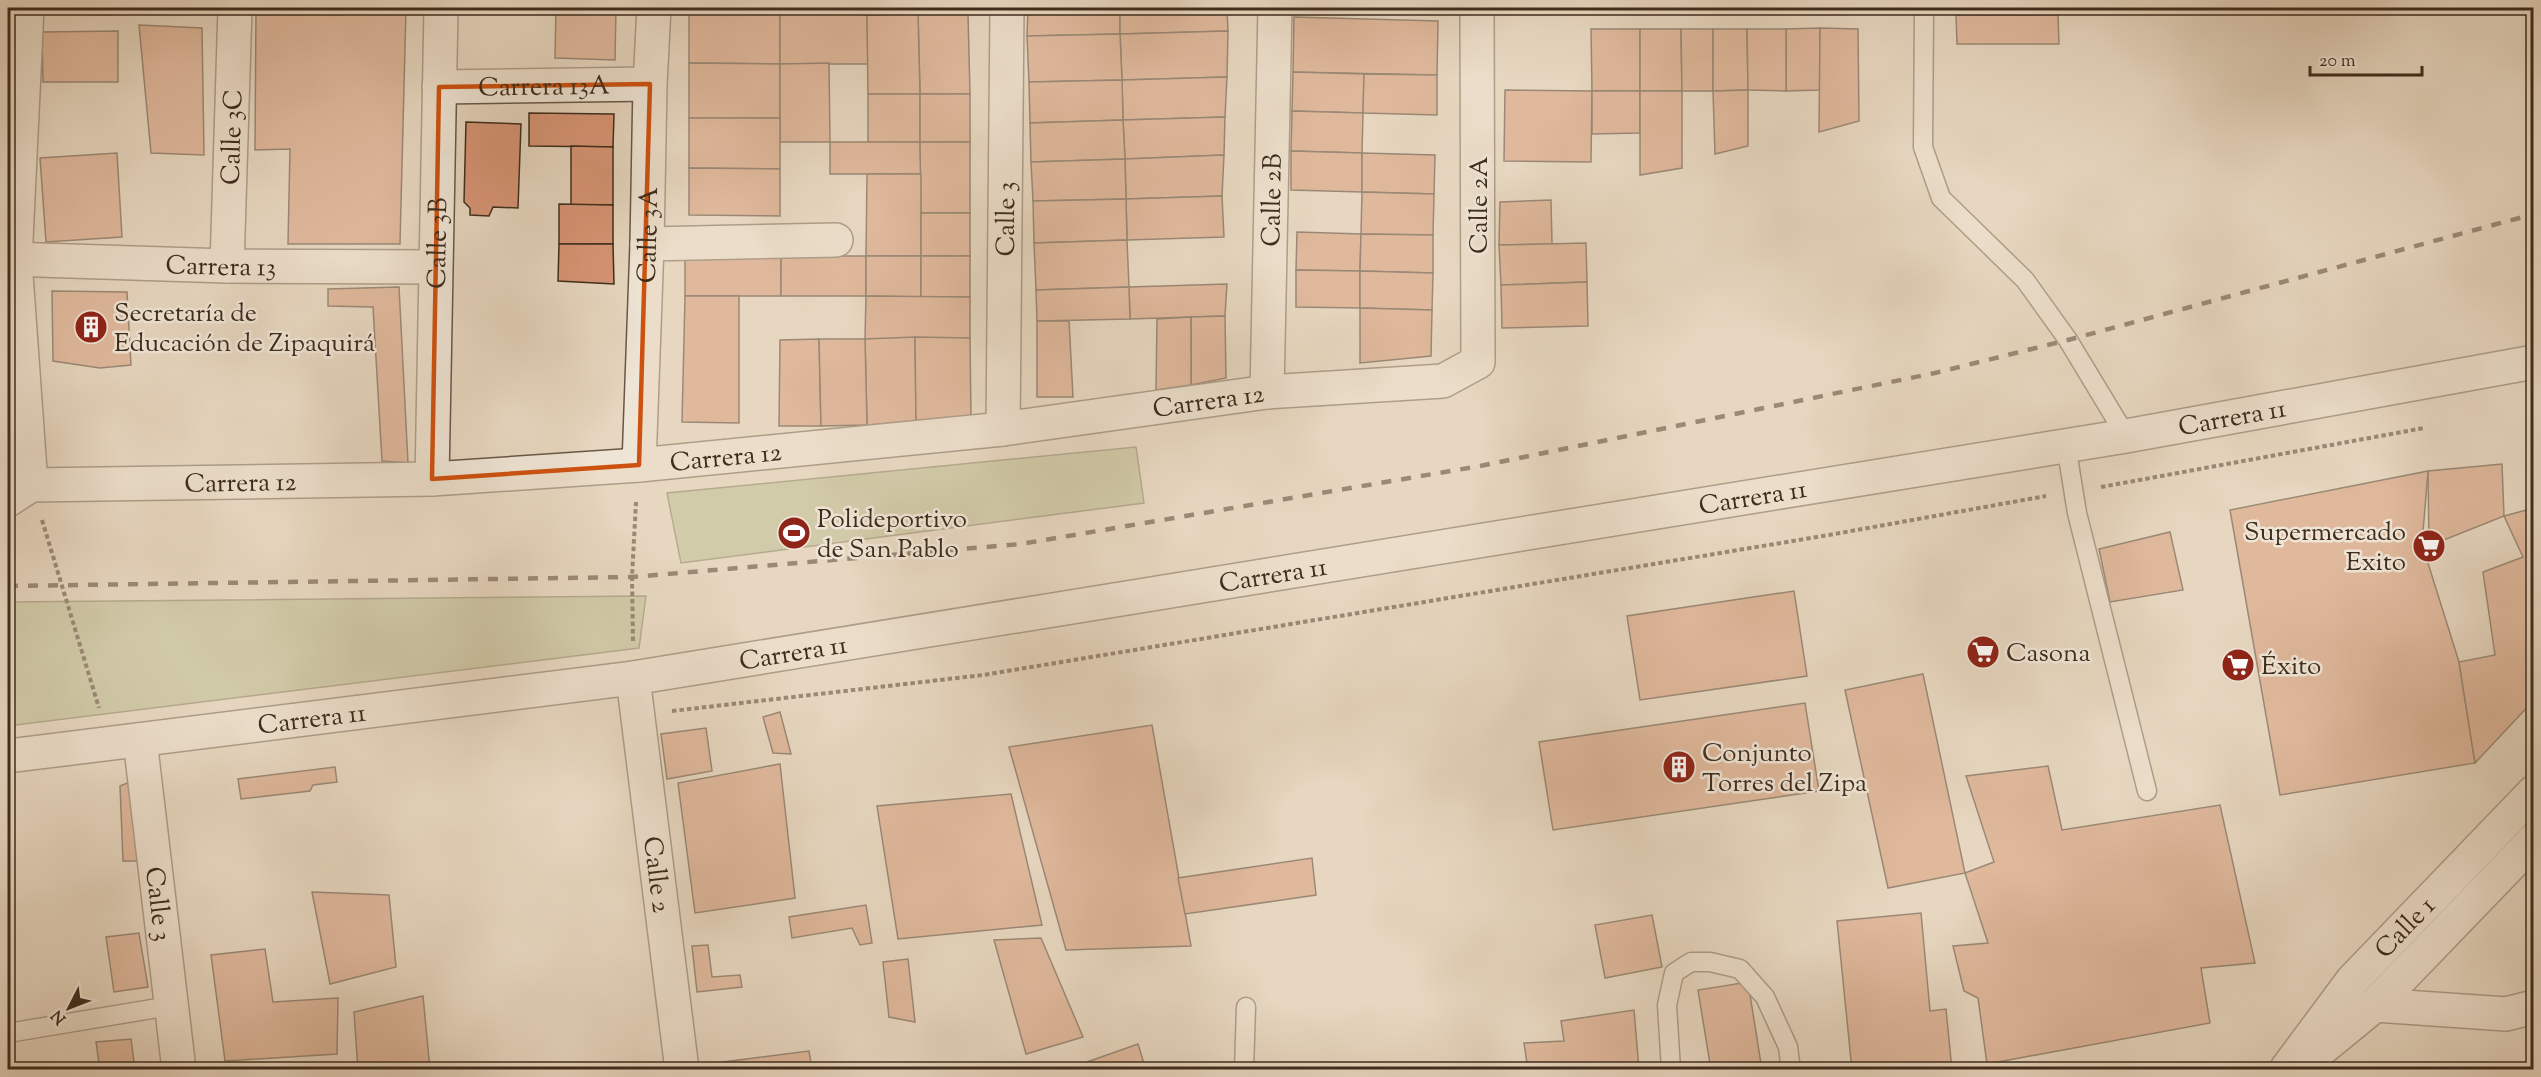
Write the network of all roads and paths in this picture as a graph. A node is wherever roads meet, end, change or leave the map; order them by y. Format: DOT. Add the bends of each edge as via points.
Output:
graph roads {
  1 [pos="27,8"];
  2 [pos="235,8"];
  3 [pos="441,8"];
  4 [pos="654,8"];
  5 [pos="1007,8"];
  6 [pos="1275,8"];
  7 [pos="1477,8"];
  8 [pos="1924,8"];
  9 [pos="650,84"];
  10 [pos="439,87"];
  11 [pos="836,240"];
  12 [pos="647,244"];
  13 [pos="11,260"];
  14 [pos="227,266"];
  15 [pos="434,267"];
  16 [pos="2534,362"];
  17 [pos="1443,381"];
  18 [pos="1267,392"];
  19 [pos="2424,428"];
  20 [pos="1003,429"];
  21 [pos="2126,436"];
  22 [pos="2066,445"];
  23 [pos="639,465"];
  24 [pos="432,479"];
  25 [pos="2073,492"];
  26 [pos="19,493"];
  27 [pos="633,678"];
  28 [pos="637,716"];
  29 [pos="124,741"];
  30 [pos="8,756"];
  31 [pos="2147,792"];
  32 [pos="2534,792"];
  33 [pos="2534,840"];
  34 [pos="2375,1005"];
  35 [pos="170,1006"];
  36 [pos="1246,1007"];
  37 [pos="2534,1008"];
  38 [pos="8,1033"];
  39 [pos="179,1070"];
  40 [pos="682,1070"];
  41 [pos="1244,1070"];
  42 [pos="1671,1070"];
  43 [pos="1791,1070"];
  44 [pos="2286,1070"];
  45 [pos="2296,1070"];
  1 -- 13 [label="street"];
  2 -- 14 [label="street, Calle 3C"];
  3 -- 10 [label="street, Calle 3B"];
  4 -- 9 [label="street, Calle 3A"];
  5 -- 20 [label="street, Calle 3"];
  6 -- 18 [label="street, Calle 2B"];
  7 -- 17 [label="street, Calle 2A" via="1478,362"];
  8 -- 21 [label="lane" via="1923,147 1941,198 2025,280 2068,340"];
  9 -- 10 [label="street, Carrera 13A"];
  9 -- 12 [label="street, Calle 3A"];
  10 -- 15 [label="street, Calle 3B"];
  11 -- 12 [label="street"];
  12 -- 23 [label="street, Calle 3A"];
  13 -- 14 [label="street, Carrera 13"];
  13 -- 26 [label="street"];
  14 -- 15 [label="street, Carrera 13"];
  15 -- 24 [label="street, Calle 3B"];
  16 -- 21 [label="street, Carrera 11"];
  17 -- 18 [label="street, Carrera 12"];
  18 -- 20 [label="street, Carrera 12"];
  19 -- 25 [label="path"];
  20 -- 23 [label="street, Carrera 12"];
  21 -- 22 [label="street, Carrera 11"];
  22 -- 25 [label="lane"];
  22 -- 27 [label="street, Carrera 11"];
  23 -- 24 [label="street, Carrera 12"];
  23 -- 27 [label="path" via="632,577"];
  24 -- 26 [label="street, Carrera 12"];
  25 -- 28 [label="path" via="983,675"];
  25 -- 31 [label="lane"];
  26 -- 29 [label="path"];
  27 -- 28 [label="street, Calle 2"];
  27 -- 29 [label="street, Carrera 11"];
  28 -- 40 [label="street, Calle 2"];
  29 -- 30 [label="street, Carrera 11"];
  29 -- 35 [label="street, Calle 3"];
  32 -- 44 [label="street, Calle 1" via="2352,981"];
  33 -- 34 [label="street, Calle 1"];
  34 -- 37 [label="street" via="2506,1014"];
  34 -- 45 [label="street, Calle 1"];
  35 -- 38 [label="lane"];
  35 -- 39 [label="street, Calle 3"];
  36 -- 41 [label="lane"];
  42 -- 43 [label="lane" via="1667,1005 1674,973 1691,962 1740,969 1765,997 1788,1047"];
}
